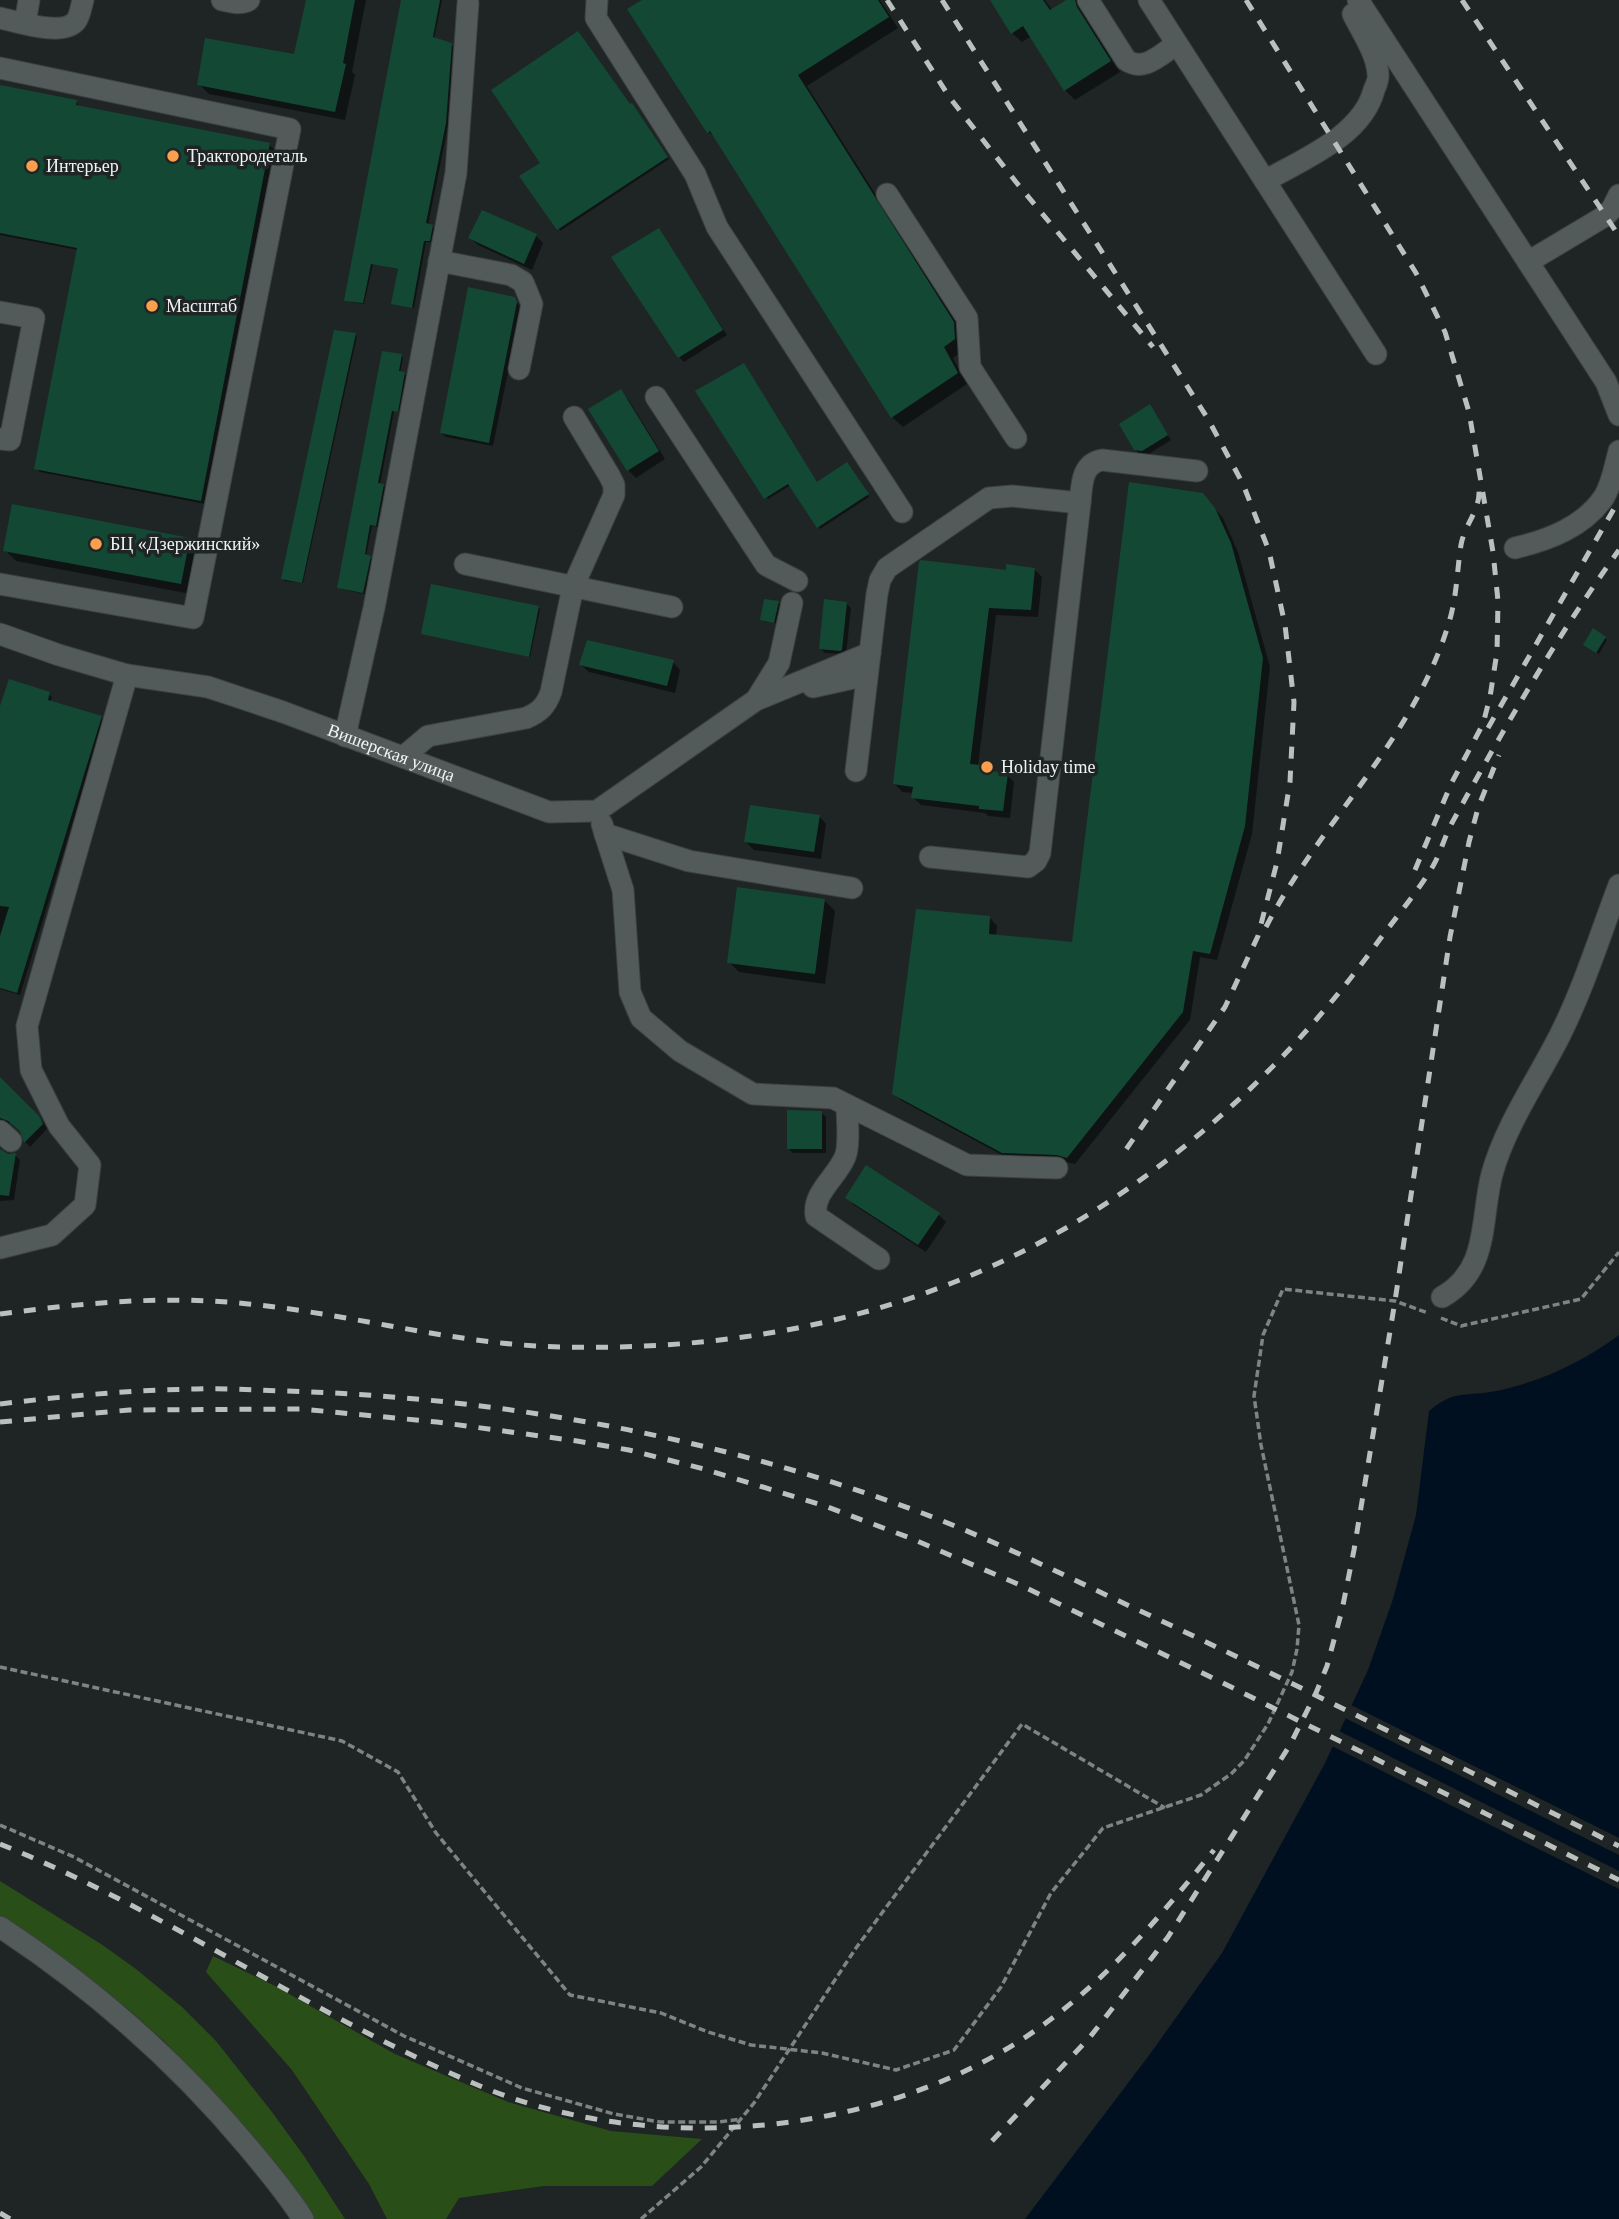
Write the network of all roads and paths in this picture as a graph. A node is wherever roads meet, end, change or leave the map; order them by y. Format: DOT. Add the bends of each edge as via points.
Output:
graph roads {
  1 [pos="29,0"];
  2 [pos="83,0"];
  3 [pos="222,0"];
  4 [pos="249,0"];
  5 [pos="597,0"];
  6 [pos="1088,0"];
  7 [pos="1149,0"];
  8 [pos="1346,0"];
  9 [pos="1358,0"];
  10 [pos="468,3"];
  11 [pos="0,18"];
  12 [pos="25,23"];
  13 [pos="1177,44"];
  14 [pos="0,68"];
  15 [pos="1265,181"];
  16 [pos="887,194"];
  17 [pos="1619,195"];
  18 [pos="439,261"];
  19 [pos="1528,262"];
  20 [pos="0,312"];
  21 [pos="1376,354"];
  22 [pos="519,369"];
  23 [pos="656,397"];
  24 [pos="1619,415"];
  25 [pos="574,417"];
  26 [pos="1016,438"];
  27 [pos="0,439"];
  28 [pos="1619,450"];
  29 [pos="1197,471"];
  30 [pos="1080,503"];
  31 [pos="902,512"];
  32 [pos="1515,548"];
  33 [pos="465,564"];
  34 [pos="797,581"];
  35 [pos="0,584"];
  36 [pos="573,587"];
  37 [pos="792,603"];
  38 [pos="671,607"];
  39 [pos="0,634"];
  40 [pos="870,653"];
  41 [pos="127,675"];
  42 [pos="867,675"];
  43 [pos="756,700"];
  44 [pos="345,736"];
  45 [pos="402,758"];
  46 [pos="856,771"];
  47 [pos="597,811"];
  48 [pos="605,834"];
  49 [pos="930,857"];
  50 [pos="1619,885"];
  51 [pos="852,888"];
  52 [pos="847,1105"];
  53 [pos="1057,1168"];
  54 [pos="0,1248"];
  55 [pos="1619,1252"];
  56 [pos="879,1259"];
  57 [pos="1442,1297"];
  58 [pos="0,1667"];
  59 [pos="1166,1808"];
  60 [pos="0,1825"];
  61 [pos="0,1927"];
  62 [pos="789,2051"];
  63 [pos="741,2119"];
  64 [pos="303,2219"];
  65 [pos="641,2219"];
  1 -- 12 [label="street"];
  2 -- 12 [label="street" via="75,22 66,29"];
  3 -- 4 [label="street"];
  5 -- 31 [label="street" via="596,18 695,174 717,227"];
  6 -- 13 [label="street" via="1132,64 1147,63"];
  7 -- 13 [label="street"];
  8 -- 15 [label="street" via="1379,75 1372,100 1356,123 1334,140"];
  9 -- 19 [label="street"];
  10 -- 18 [label="street" via="456,173"];
  11 -- 12 [label="street"];
  13 -- 15 [label="street"];
  14 -- 35 [label="street" via="290,129 193,618"];
  15 -- 21 [label="street"];
  16 -- 26 [label="street" via="967,318 970,367"];
  17 -- 19 [label="street" via="1605,216"];
  18 -- 22 [label="street" via="511,275 523,282 532,304"];
  18 -- 44 [label="street" via="374,608"];
  19 -- 24 [label="street" via="1606,382"];
  20 -- 27 [label="street" via="34,318 10,440"];
  23 -- 34 [label="street" via="766,565"];
  25 -- 36 [label="street" via="609,475 614,495"];
  28 -- 32 [label="street" via="1605,496 1591,513 1557,536"];
  29 -- 30 [label="street" via="1094,461 1083,476"];
  30 -- 40 [label="street" via="989,498 897,559 880,580"];
  30 -- 49 [label="street" via="1040,853 1028,867"];
  33 -- 36 [label="street"];
  36 -- 38 [label="street"];
  36 -- 45 [label="street" via="551,692 539,712 428,736"];
  37 -- 43 [label="street" via="779,663"];
  39 -- 41 [label="street, Вишерская улица"];
  40 -- 42 [label="street"];
  40 -- 43 [label="street"];
  41 -- 44 [label="street, Вишерская улица" via="208,687"];
  41 -- 54 [label="street" via="27,1026 31,1070 59,1126 90,1165 85,1205 52,1235"];
  42 -- 43 [label="street"];
  42 -- 46 [label="street"];
  43 -- 47 [label="street"];
  44 -- 45 [label="street, Вишерская улица"];
  45 -- 47 [label="street, Вишерская улица" via="549,812"];
  47 -- 48 [label="street"];
  48 -- 51 [label="street" via="689,860"];
  48 -- 52 [label="street" via="623,890 630,992 641,1018 680,1051 753,1094 833,1098"];
  50 -- 57 [label="street" via="1568,1016 1497,1156 1474,1266"];
  52 -- 53 [label="street" via="967,1165"];
  52 -- 56 [label="street" via="846,1155 814,1208 816,1216"];
  55 -- 59 [label="path" via="1581,1299 1461,1326 1395,1301 1283,1289 1263,1335 1254,1396 1299,1625 1292,1672 1244,1760 1201,1795"];
  58 -- 62 [label="path" via="342,1741 398,1773 436,1833 570,1994 661,2013 729,2039"];
  59 -- 62 [label="path" via="1103,1828 1051,1893 1001,1987 954,2050 896,2070 822,2053"];
  59 -- 62 [label="path" via="1022,1724 856,1948"];
  60 -- 63 [label="path" via="74,1857 404,2036 522,2088 660,2122"];
  61 -- 64 [label="street" via="114,2012 183,2074"];
  62 -- 63 [label="path"];
  63 -- 65 [label="path" via="701,2167"];
}
